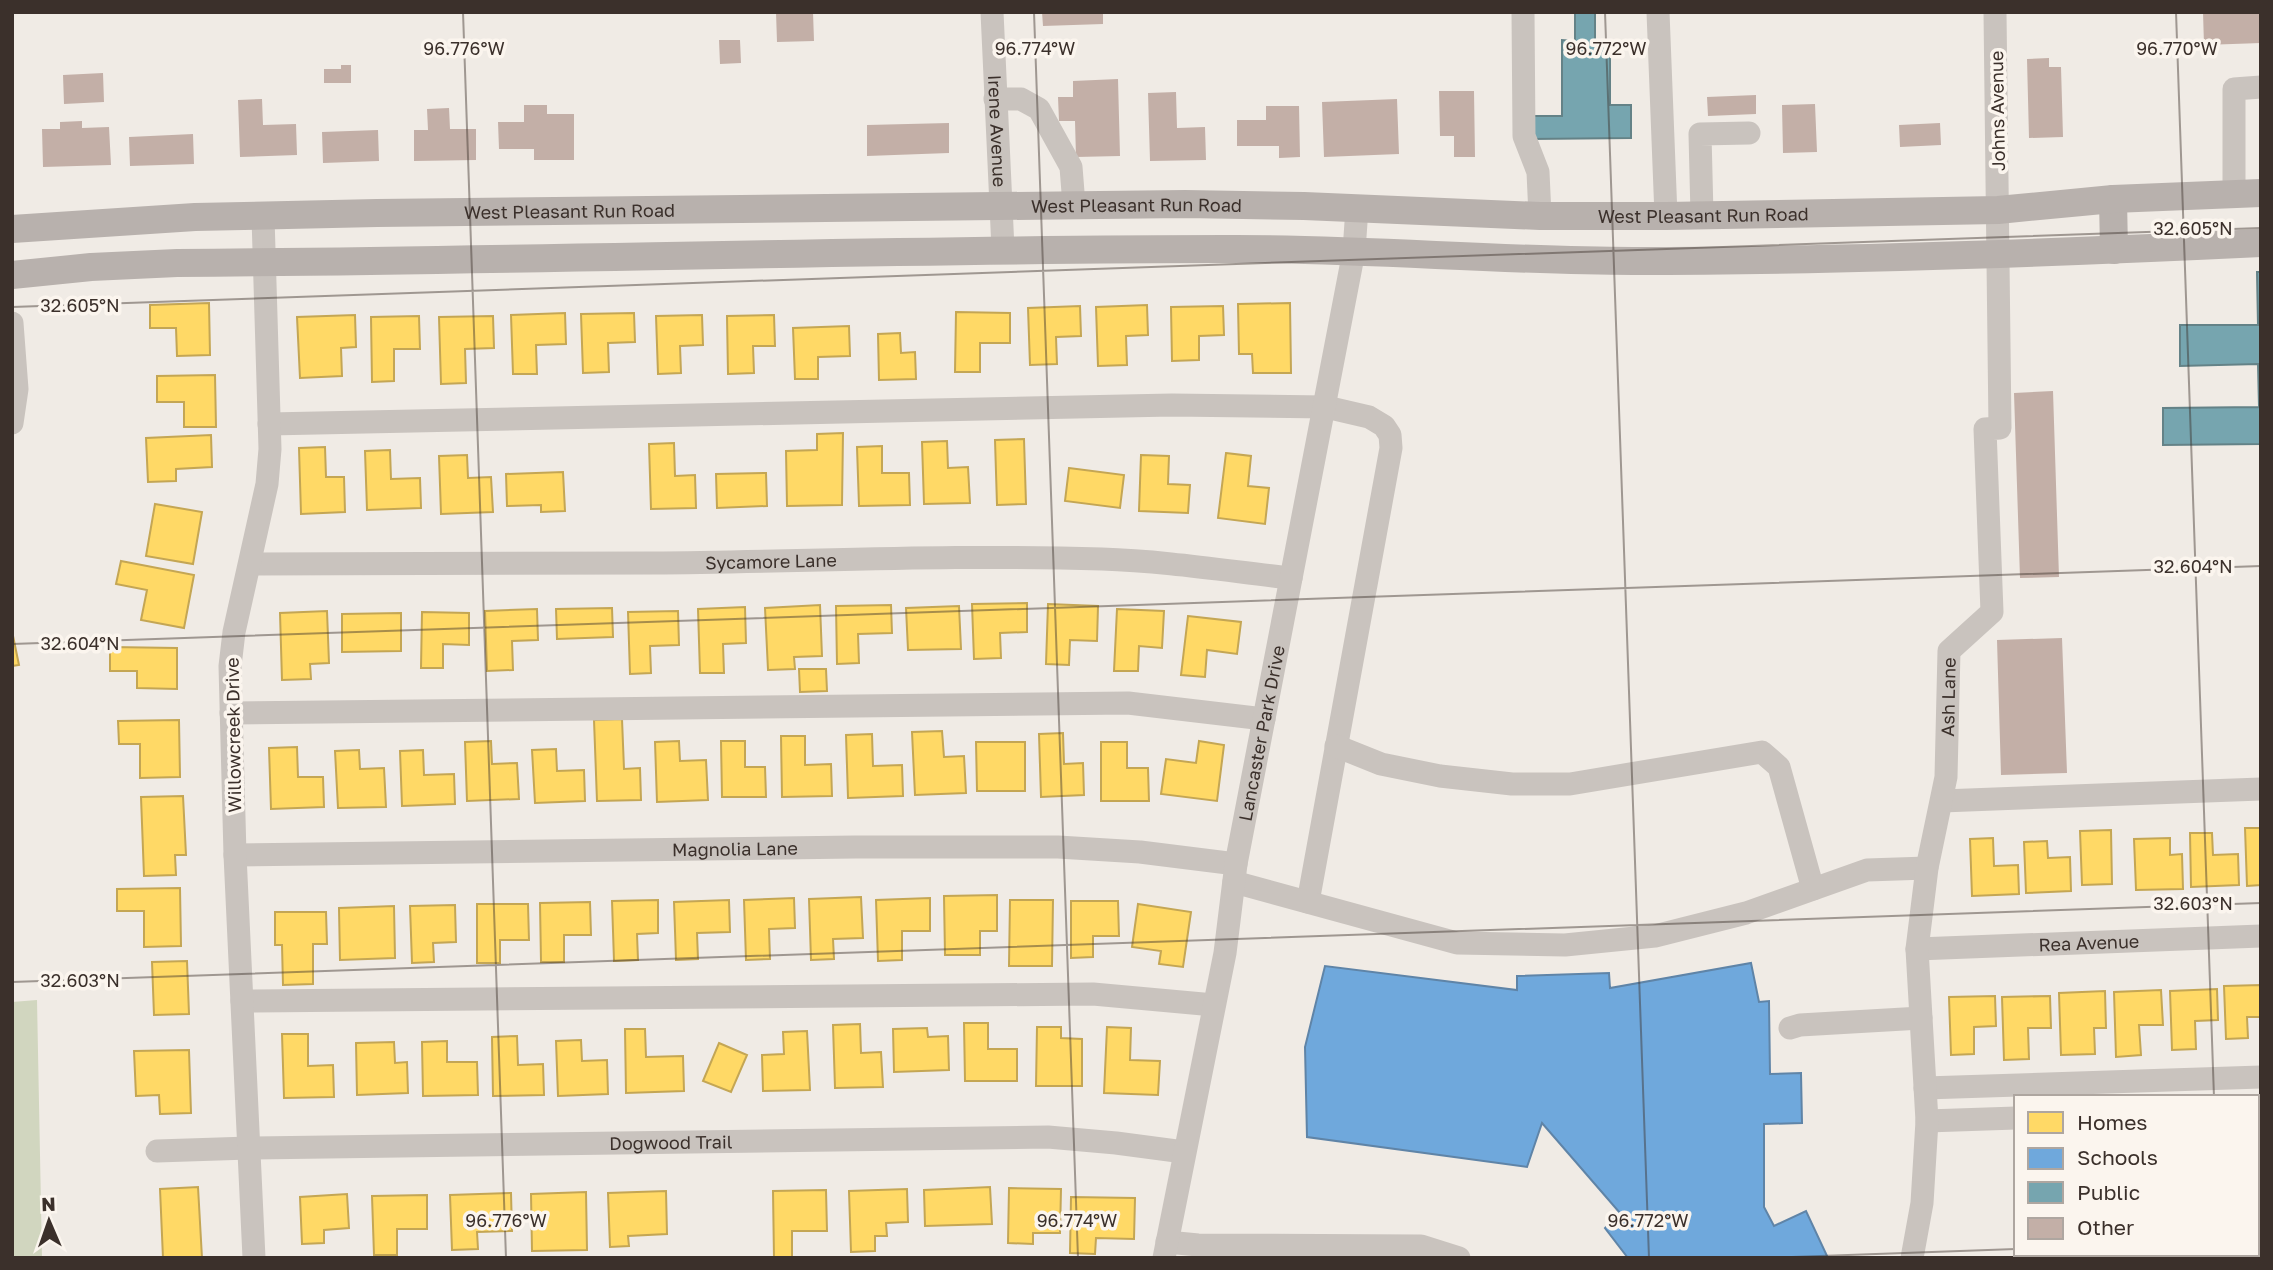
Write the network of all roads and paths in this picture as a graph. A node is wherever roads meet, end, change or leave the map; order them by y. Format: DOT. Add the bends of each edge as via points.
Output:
graph roads {
  1 [pos="992,12"];
  2 [pos="1523,12"];
  3 [pos="1658,12"];
  4 [pos="1995,12"];
  5 [pos="2261,87"];
  6 [pos="995,99"];
  7 [pos="1749,133"];
  8 [pos="2247,193"];
  9 [pos="2113,199"];
  10 [pos="1074,205"];
  11 [pos="1000,206"];
  12 [pos="1357,208"];
  13 [pos="1998,210"];
  14 [pos="1702,215"];
  15 [pos="1540,216"];
  16 [pos="1666,216"];
  17 [pos="263,217"];
  18 [pos="12,229"];
  19 [pos="2261,243"];
  20 [pos="1003,249"];
  21 [pos="2114,250"];
  22 [pos="1354,251"];
  23 [pos="1996,255"];
  24 [pos="1666,261"];
  25 [pos="263,263"];
  26 [pos="12,275"];
  27 [pos="12,323"];
  28 [pos="1326,407"];
  29 [pos="12,423"];
  30 [pos="269,424"];
  31 [pos="251,564"];
  32 [pos="1291,578"];
  33 [pos="231,713"];
  34 [pos="1264,719"];
  35 [pos="1336,746"];
  36 [pos="2261,789"];
  37 [pos="1942,801"];
  38 [pos="235,856"];
  39 [pos="1927,868"];
  40 [pos="1235,873"];
  41 [pos="1813,889"];
  42 [pos="1308,902"];
  43 [pos="2261,936"];
  44 [pos="1917,949"];
  45 [pos="242,1001"];
  46 [pos="1214,1005"];
  47 [pos="1921,1018"];
  48 [pos="1790,1028"];
  49 [pos="2261,1077"];
  50 [pos="1925,1088"];
  51 [pos="2014,1118"];
  52 [pos="1927,1121"];
  53 [pos="249,1148"];
  54 [pos="157,1151"];
  55 [pos="1184,1152"];
  56 [pos="1166,1250"];
  57 [pos="254,1258"];
  58 [pos="1459,1258"];
  59 [pos="1912,1258"];
  1 -- 6 [label="street, Irene Avenue"];
  2 -- 15 [label="street" via="1524,136 1538,172"];
  3 -- 16 [label="street"];
  4 -- 13 [label="street, Johns Avenue"];
  5 -- 8 [label="street" via="2234,89"];
  6 -- 10 [label="street" via="1021,99 1040,109 1071,167"];
  6 -- 11 [label="street, Irene Avenue"];
  7 -- 14 [label="street" via="1700,134"];
  8 -- 9 [label="main road, West Pleasant Run Road"];
  9 -- 13 [label="main road, West Pleasant Run Road"];
  9 -- 21 [label="main road"];
  10 -- 11 [label="main road, West Pleasant Run Road"];
  10 -- 12 [label="main road, West Pleasant Run Road"];
  11 -- 17 [label="main road, West Pleasant Run Road"];
  11 -- 20 [label="street, Irene Avenue"];
  12 -- 15 [label="main road, West Pleasant Run Road"];
  12 -- 22 [label="street, Lancaster Park Drive"];
  13 -- 14 [label="main road, West Pleasant Run Road"];
  13 -- 23 [label="street, Ash Lane"];
  14 -- 16 [label="main road, West Pleasant Run Road"];
  15 -- 16 [label="main road, West Pleasant Run Road"];
  16 -- 24 [label="main road"];
  17 -- 18 [label="main road, West Pleasant Run Road"];
  17 -- 25 [label="street, Willowcreek Drive"];
  19 -- 21 [label="main road"];
  20 -- 22 [label="main road"];
  20 -- 25 [label="main road"];
  21 -- 23 [label="main road"];
  22 -- 24 [label="main road"];
  22 -- 28 [label="street, Lancaster Park Drive"];
  23 -- 24 [label="main road"];
  23 -- 37 [label="street, Ash Lane" via="2000,428 1985,429 1992,612 1949,651"];
  25 -- 26 [label="main road" via="92,267"];
  25 -- 30 [label="street, Willowcreek Drive"];
  27 -- 29 [label="street" via="17,389"];
  28 -- 30 [label="street" via="1172,405"];
  28 -- 32 [label="street, Lancaster Park Drive"];
  28 -- 35 [label="street" via="1369,417 1384,426 1391,448"];
  30 -- 31 [label="street, Willowcreek Drive" via="267,484"];
  31 -- 32 [label="street, Sycamore Lane" via="1041,558 1104,559"];
  31 -- 33 [label="street, Willowcreek Drive" via="234,632"];
  32 -- 34 [label="street, Lancaster Park Drive"];
  33 -- 34 [label="street" via="1128,703"];
  33 -- 38 [label="street, Willowcreek Drive"];
  34 -- 40 [label="street, Lancaster Park Drive"];
  35 -- 41 [label="street" via="1381,764 1512,784 1570,783 1762,752 1779,768"];
  35 -- 42 [label="street"];
  36 -- 37 [label="street"];
  37 -- 39 [label="street, Ash Lane"];
  38 -- 40 [label="street, Magnolia Lane" via="1058,847 1140,852"];
  38 -- 45 [label="street, Willowcreek Drive"];
  39 -- 41 [label="street, Magnolia Lane" via="1867,870"];
  39 -- 44 [label="street, Ash Lane"];
  40 -- 42 [label="street, Magnolia Lane"];
  40 -- 46 [label="street, Lancaster Park Drive"];
  41 -- 42 [label="street, Magnolia Lane" via="1746,913 1655,936 1565,945 1457,943"];
  43 -- 44 [label="street, Rea Avenue"];
  44 -- 47 [label="street, Ash Lane"];
  45 -- 46 [label="street" via="1093,994"];
  45 -- 53 [label="street, Willowcreek Drive"];
  46 -- 55 [label="street, Lancaster Park Drive"];
  47 -- 48 [label="street"];
  47 -- 50 [label="street, Ash Lane"];
  49 -- 50 [label="street"];
  50 -- 52 [label="street, Ash Lane"];
  51 -- 52 [label="street"];
  52 -- 59 [label="street, Ash Lane" via="1922,1203"];
  53 -- 54 [label="street, Dogwood Trail"];
  53 -- 55 [label="street, Dogwood Trail" via="1048,1137"];
  53 -- 57 [label="street, Willowcreek Drive"];
  55 -- 56 [label="street, Lancaster Park Drive"];
  56 -- 58 [label="street" via="1198,1245 1421,1246"];
}
